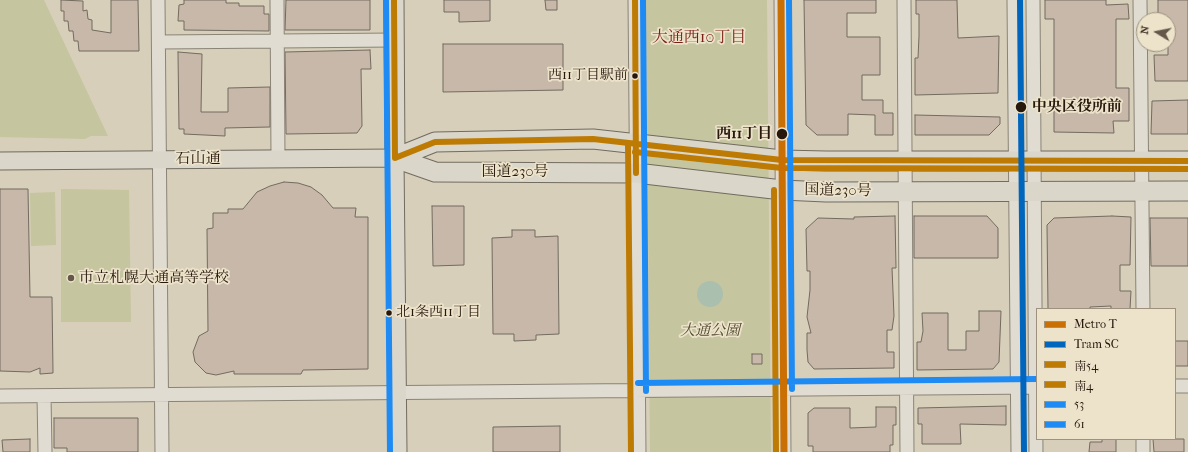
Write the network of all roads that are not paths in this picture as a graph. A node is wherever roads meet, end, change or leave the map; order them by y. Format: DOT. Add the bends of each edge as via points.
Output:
graph roads {
  1 [pos="158,0"];
  2 [pos="277,0"];
  3 [pos="394,0"];
  4 [pos="635,0"];
  5 [pos="781,0"];
  6 [pos="904,0"];
  7 [pos="1014,0"];
  8 [pos="1033,0"];
  9 [pos="1140,0"];
  10 [pos="395,40"];
  11 [pos="277,41"];
  12 [pos="159,42"];
  13 [pos="636,144"];
  14 [pos="278,158"];
  15 [pos="395,158"];
  16 [pos="160,159"];
  17 [pos="782,160"];
  18 [pos="1024,160"];
  19 [pos="0,161"];
  20 [pos="905,161"];
  21 [pos="1141,161"];
  22 [pos="1188,161"];
  23 [pos="636,174"];
  24 [pos="782,190"];
  25 [pos="1024,191"];
  26 [pos="1141,191"];
  27 [pos="905,192"];
  28 [pos="1188,192"];
  29 [pos="1142,308"];
  30 [pos="1176,386"];
  31 [pos="1188,386"];
  32 [pos="1017,387"];
  33 [pos="1036,387"];
  34 [pos="907,388"];
  35 [pos="784,389"];
  36 [pos="638,391"];
  37 [pos="397,393"];
  38 [pos="161,394"];
  39 [pos="0,396"];
  40 [pos="44,396"];
  41 [pos="1143,440"];
  42 [pos="45,452"];
  43 [pos="162,452"];
  44 [pos="398,452"];
  45 [pos="639,452"];
  46 [pos="784,452"];
  47 [pos="907,452"];
  48 [pos="1018,452"];
  49 [pos="1036,452"];
  50 [pos="1143,452"];
  1 -- 12 [label="street"];
  2 -- 11 [label="street"];
  3 -- 10 [label="highway"];
  4 -- 13 [label="street"];
  5 -- 17 [label="street"];
  6 -- 20 [label="street"];
  7 -- 18 [label="street"];
  8 -- 18 [label="street"];
  9 -- 21 [label="street"];
  10 -- 11 [label="street"];
  10 -- 15 [label="highway"];
  11 -- 12 [label="street"];
  11 -- 14 [label="street"];
  12 -- 16 [label="street"];
  13 -- 15 [label="highway, 国道230号" via="593,139 435,142"];
  13 -- 17 [label="highway, 国道230号"];
  13 -- 23 [label="street"];
  14 -- 15 [label="main road, 石山通"];
  14 -- 16 [label="main road, 石山通"];
  15 -- 23 [label="highway, 国道230号" via="435,172"];
  15 -- 37 [label="main road"];
  16 -- 19 [label="main road, 石山通"];
  16 -- 38 [label="street"];
  17 -- 20 [label="highway, 国道230号"];
  17 -- 24 [label="street"];
  18 -- 20 [label="highway, 国道230号"];
  18 -- 21 [label="highway, 国道230号"];
  18 -- 25 [label="street"];
  18 -- 25 [label="street"];
  20 -- 27 [label="street"];
  21 -- 22 [label="highway, 国道230号"];
  21 -- 26 [label="street"];
  23 -- 24 [label="highway, 国道230号"];
  23 -- 36 [label="street"];
  24 -- 27 [label="highway, 国道230号"];
  24 -- 35 [label="street"];
  25 -- 26 [label="highway, 国道230号"];
  25 -- 27 [label="highway, 国道230号"];
  25 -- 32 [label="street"];
  25 -- 33 [label="street"];
  26 -- 28 [label="highway, 国道230号"];
  26 -- 29 [label="street"];
  27 -- 34 [label="street"];
  30 -- 31 [label="street"];
  32 -- 33 [label="street"];
  32 -- 34 [label="street"];
  32 -- 48 [label="street"];
  33 -- 49 [label="street"];
  34 -- 35 [label="street"];
  34 -- 47 [label="street"];
  35 -- 36 [label="street"];
  35 -- 46 [label="street"];
  36 -- 37 [label="street"];
  36 -- 45 [label="street"];
  37 -- 38 [label="street"];
  37 -- 44 [label="main road"];
  38 -- 40 [label="street"];
  38 -- 43 [label="street"];
  39 -- 40 [label="street"];
  40 -- 42 [label="street"];
  41 -- 50 [label="street"];
}
